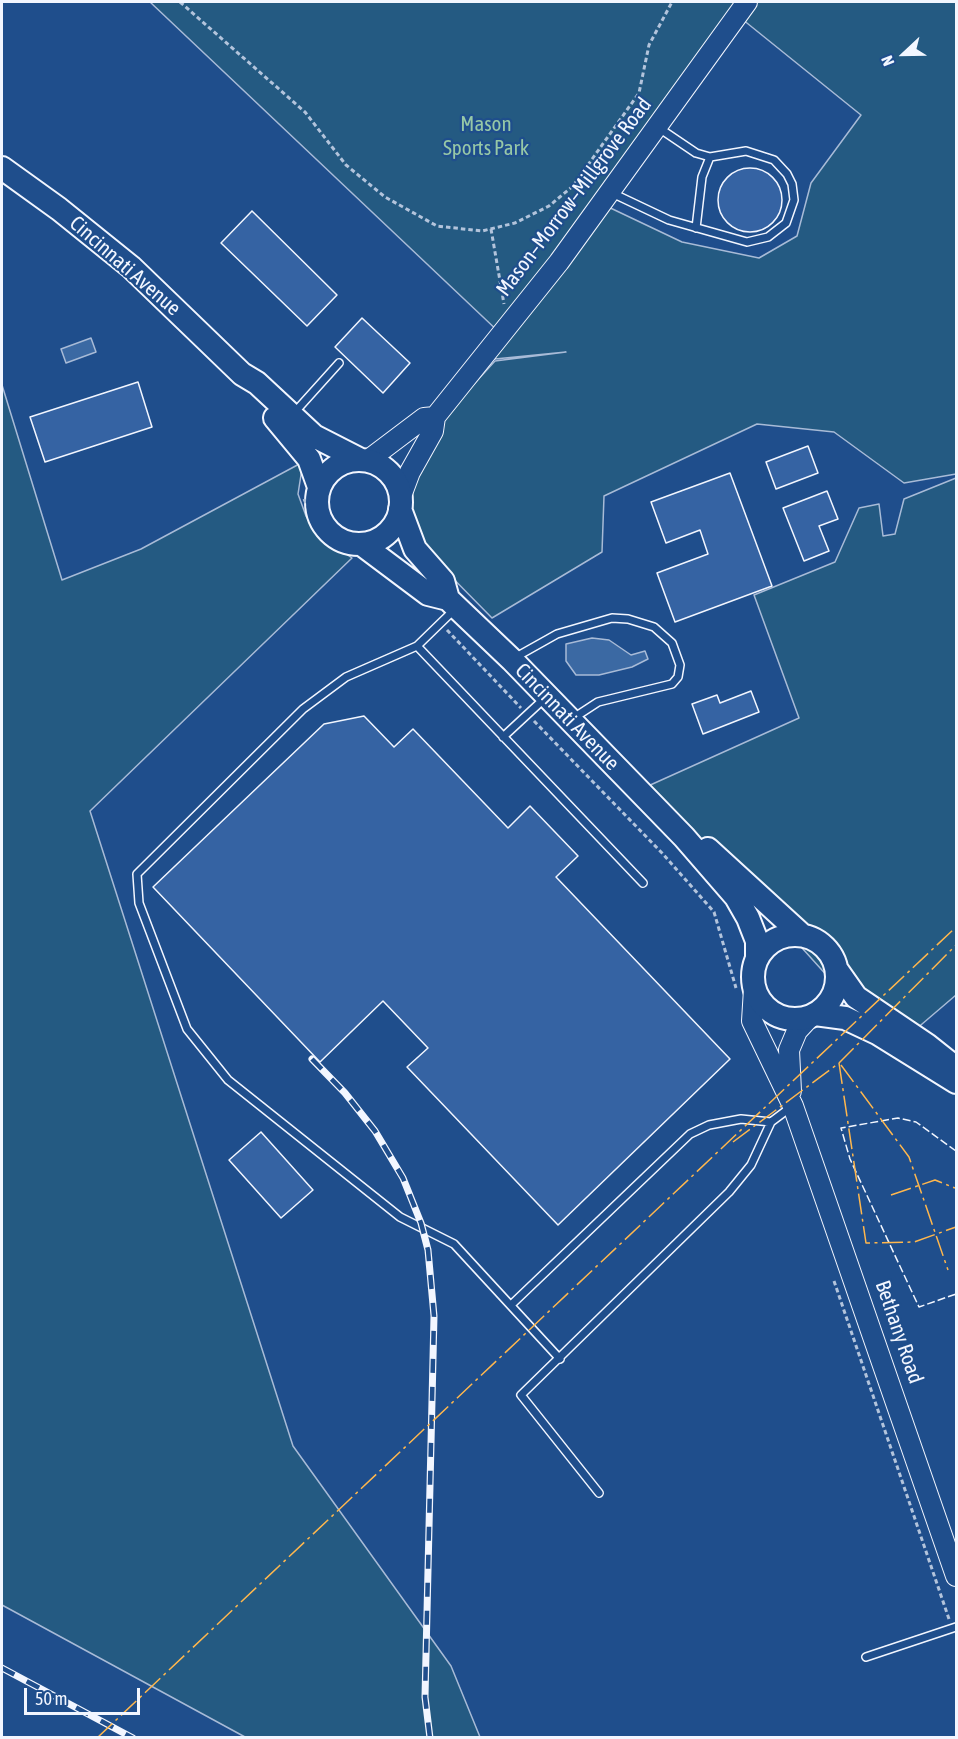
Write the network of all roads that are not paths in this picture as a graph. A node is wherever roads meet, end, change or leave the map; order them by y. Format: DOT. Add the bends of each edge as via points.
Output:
graph roads {
  1 [pos="747,2"];
  2 [pos="657,127"];
  3 [pos="710,158"];
  4 [pos="2,168"];
  5 [pos="610,192"];
  6 [pos="696,228"];
  7 [pos="339,363"];
  8 [pos="242,374"];
  9 [pos="292,416"];
  10 [pos="435,417"];
  11 [pos="364,460"];
  12 [pos="312,487"];
  13 [pos="400,503"];
  14 [pos="359,547"];
  15 [pos="452,603"];
  16 [pos="417,646"];
  17 [pos="512,660"];
  18 [pos="547,697"];
  19 [pos="570,720"];
  20 [pos="503,737"];
  21 [pos="684,837"];
  22 [pos="643,883"];
  23 [pos="802,935"];
  24 [pos="757,958"];
  25 [pos="837,970"];
  26 [pos="745,989"];
  27 [pos="812,1016"];
  28 [pos="957,1069"];
  29 [pos="957,1082"];
  30 [pos="793,1106"];
  31 [pos="771,1122"];
  32 [pos="511,1305"];
  33 [pos="560,1359"];
  34 [pos="599,1494"];
  35 [pos="957,1576"];
  36 [pos="955,1628"];
  37 [pos="866,1658"];
  1 -- 2 [label="main road, Mason–Morrow–Millgrove Road"];
  2 -- 3 [label="lane"];
  2 -- 5 [label="main road, Mason–Morrow–Millgrove Road"];
  3 -- 6 [label="lane" via="702,177"];
  3 -- 6 [label="lane" via="746,152 774,160 792,184 792,212 777,231 758,241 747,242"];
  4 -- 8 [label="main road, Cincinnati Avenue" via="131,267"];
  5 -- 6 [label="lane" via="669,220"];
  5 -- 10 [label="main road, Mason–Morrow–Millgrove Road"];
  7 -- 9 [label="lane"];
  8 -- 9 [label="main road, Cincinnati Avenue"];
  8 -- 12 [label="main road, Cincinnati Avenue" via="250,391 289,431 309,460"];
  9 -- 11 [label="main road, Cincinnati Avenue" via="314,436"];
  10 -- 11 [label="main road, Mason–Morrow–Millgrove Road" via="424,418"];
  10 -- 13 [label="main road, Mason–Morrow–Millgrove Road" via="433,431 410,472"];
  11 -- 12 [label="main road" via="339,465"];
  11 -- 13 [label="main road" via="387,470 393,477"];
  12 -- 14 [label="main road" via="324,526 340,540"];
  13 -- 14 [label="main road" via="394,525 387,533"];
  13 -- 15 [label="main road, Cincinnati Avenue" via="415,549 442,581"];
  14 -- 15 [label="main road, Cincinnati Avenue" via="428,594"];
  15 -- 16 [label="lane" via="440,623"];
  15 -- 17 [label="main road, Cincinnati Avenue"];
  16 -- 20 [label="lane"];
  16 -- 32 [label="lane" via="346,677 303,710 148,861 137,874 136,885 139,903 187,1029 228,1080 400,1217 454,1244"];
  17 -- 18 [label="main road, Cincinnati Avenue"];
  17 -- 19 [label="lane" via="557,634 612,618 654,627 672,643 680,665 672,684 598,702"];
  18 -- 19 [label="main road, Cincinnati Avenue"];
  18 -- 20 [label="lane"];
  19 -- 21 [label="main road, Cincinnati Avenue"];
  20 -- 22 [label="lane"];
  21 -- 23 [label="main road, Cincinnati Avenue" via="715,852"];
  21 -- 24 [label="main road, Cincinnati Avenue" via="736,897 756,941"];
  23 -- 24 [label="main road" via="775,939"];
  23 -- 25 [label="main road" via="818,941 828,951"];
  24 -- 26 [label="main road"];
  25 -- 27 [label="main road" via="836,989 830,1001"];
  25 -- 28 [label="main road" via="856,998"];
  26 -- 27 [label="main road" via="777,1015 796,1020"];
  26 -- 30 [label="main road, Bethany Road" via="752,1021"];
  27 -- 29 [label="main road" via="845,1018"];
  27 -- 30 [label="main road, Bethany Road" via="797,1031 789,1050"];
  30 -- 31 [label="lane"];
  30 -- 35 [label="main road, Bethany Road"];
  31 -- 32 [label="lane" via="741,1119 709,1125 690,1134"];
  31 -- 33 [label="lane" via="751,1166 729,1192"];
  32 -- 33 [label="lane"];
  33 -- 34 [label="lane" via="521,1395"];
  36 -- 37 [label="lane"];
}
